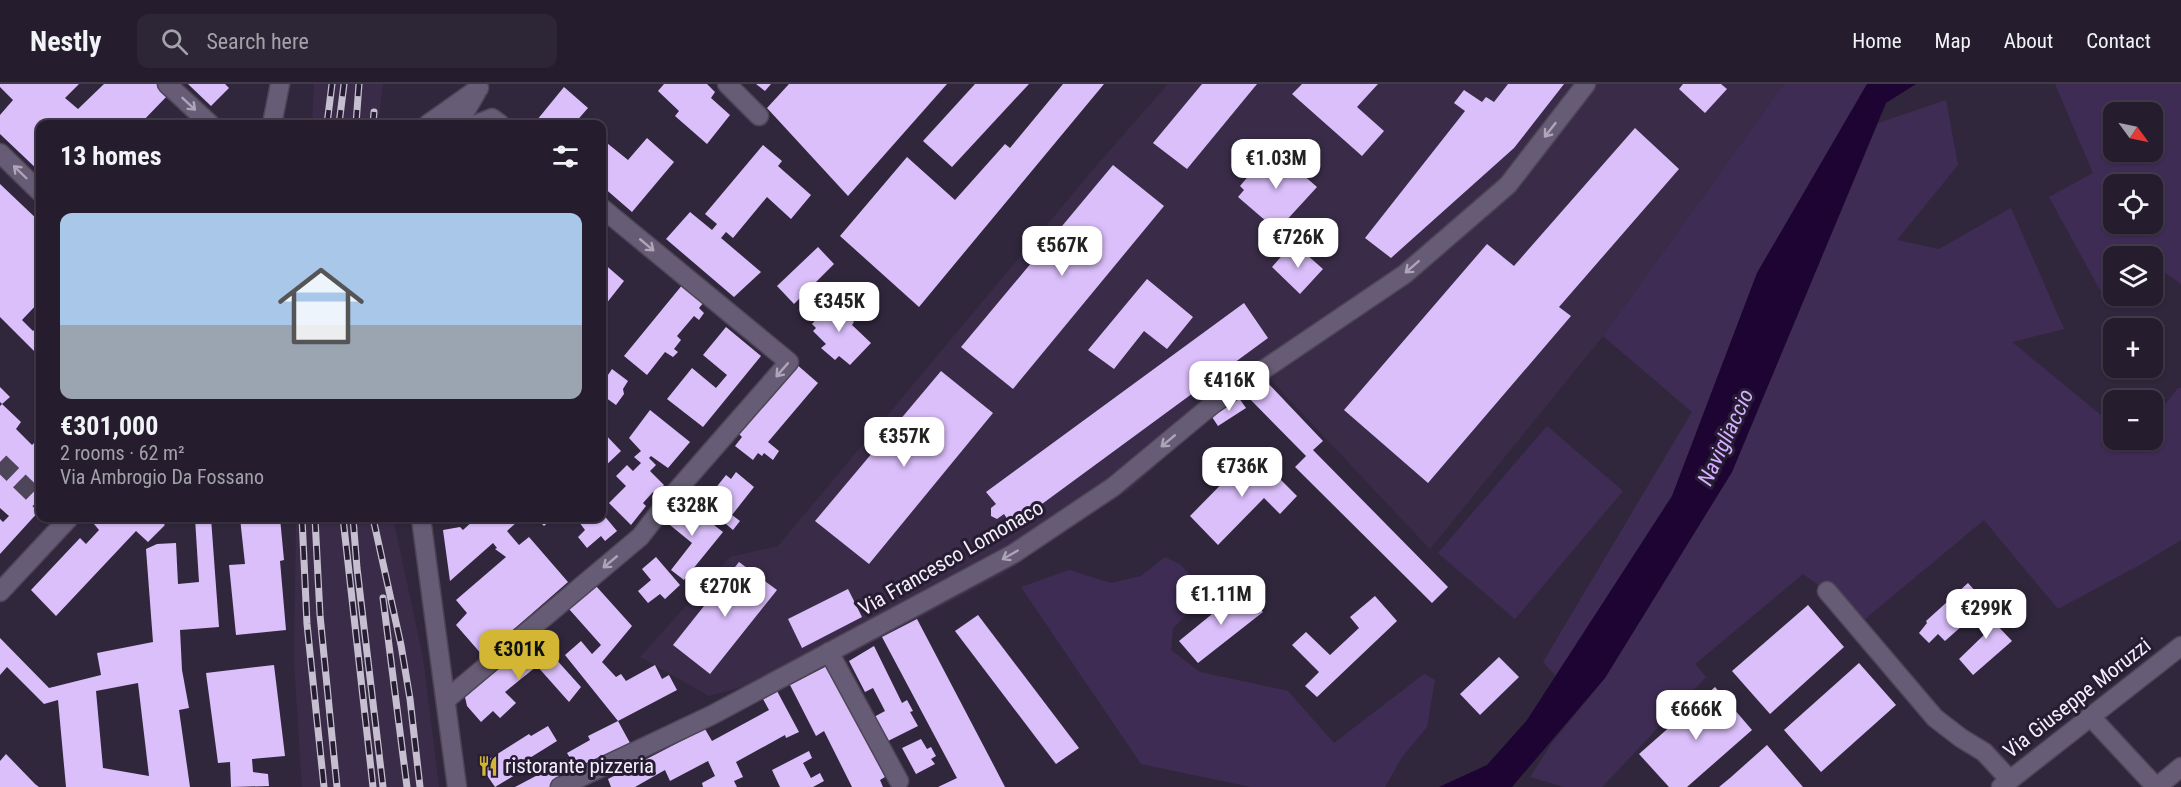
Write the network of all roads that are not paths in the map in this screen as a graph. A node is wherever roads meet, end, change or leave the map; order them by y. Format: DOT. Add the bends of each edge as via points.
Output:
graph roads {
  1 [pos="167,84"];
  2 [pos="280,84"];
  3 [pos="727,84"];
  4 [pos="1586,84"];
  5 [pos="480,86"];
  6 [pos="759,116"];
  7 [pos="206,120"];
  8 [pos="273,120"];
  9 [pos="433,120"];
  10 [pos="460,120"];
  11 [pos="0,153"];
  12 [pos="36,188"];
  13 [pos="606,211"];
  14 [pos="65,522"];
  15 [pos="422,522"];
  16 [pos="1827,591"];
  17 [pos="0,592"];
  18 [pos="2181,646"];
  19 [pos="829,652"];
  20 [pos="447,699"];
  21 [pos="2090,716"];
  22 [pos="2181,767"];
  23 [pos="599,779"];
  24 [pos="899,781"];
  25 [pos="2005,783"];
  26 [pos="457,787"];
  27 [pos="560,787"];
  28 [pos="2156,787"];
  1 -- 7 [label="street, one-way"];
  2 -- 8 [label="street"];
  3 -- 6 [label="street"];
  4 -- 19 [label="street, Via Francesco Lomonaco, one-way" via="1508,184 1404,274 1213,404 1113,487 1022,548"];
  5 -- 9 [label="street"];
  5 -- 10 [label="street"];
  12 -- 11 [label="street, one-way"];
  13 -- 20 [label="street, one-way" via="789,362 640,537"];
  14 -- 17 [label="street"];
  15 -- 20 [label="street"];
  16 -- 25 [label="street" via="1935,718 1984,752"];
  18 -- 21 [label="street, Via Giuseppe Moruzzi"];
  19 -- 23 [label="street, Via Francesco Lomonaco"];
  19 -- 24 [label="street"];
  20 -- 26 [label="street"];
  21 -- 25 [label="street, Via Giuseppe Moruzzi"];
  21 -- 28 [label="street"];
  22 -- 28 [label="street"];
  23 -- 27 [label="street, Via Francesco Lomonaco"];
}
